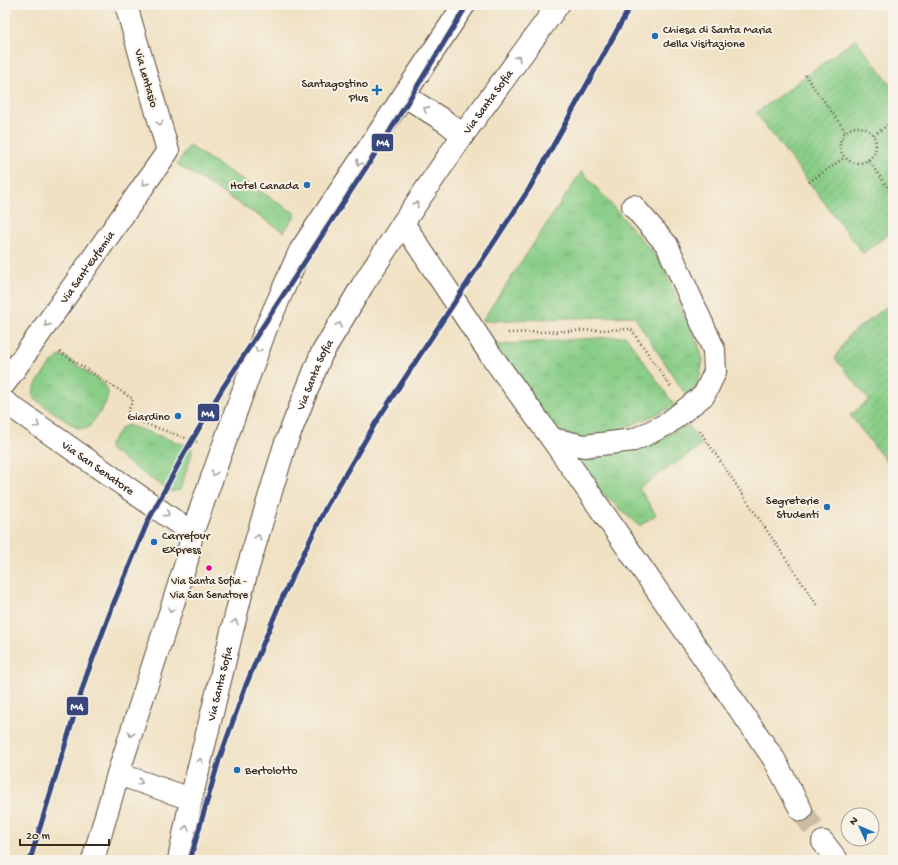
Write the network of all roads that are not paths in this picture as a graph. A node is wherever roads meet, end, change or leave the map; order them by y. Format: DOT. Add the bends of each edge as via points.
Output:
graph roads {
  1 [pos="126,5"];
  2 [pos="464,5"];
  3 [pos="558,5"];
  4 [pos="405,96"];
  5 [pos="463,136"];
  6 [pos="168,151"];
  7 [pos="633,206"];
  8 [pos="403,223"];
  9 [pos="5,383"];
  10 [pos="5,402"];
  11 [pos="552,438"];
  12 [pos="192,532"];
  13 [pos="118,774"];
  14 [pos="191,799"];
  15 [pos="801,810"];
  16 [pos="823,842"];
  17 [pos="93,860"];
  18 [pos="179,860"];
  19 [pos="837,860"];
  1 -- 6 [label="street, Via Lentasio, one-way"];
  2 -- 4 [label="street"];
  5 -- 3 [label="street, Via Santa Sofia, one-way"];
  5 -- 4 [label="street, one-way"];
  4 -- 12 [label="street, one-way" via="300,252 266,328"];
  8 -- 5 [label="street, Via Santa Sofia, one-way"];
  6 -- 9 [label="street, Via Sant'Eufemia, one-way"];
  7 -- 11 [label="street" via="667,245 714,350 715,372 704,395 667,424 634,440 584,446"];
  8 -- 11 [label="street" via="490,354"];
  14 -- 8 [label="street, Via Santa Sofia, one-way" via="246,574 285,444 321,355"];
  10 -- 12 [label="street, Via San Senatore, one-way"];
  11 -- 15 [label="street" via="774,759"];
  12 -- 13 [label="street, one-way" via="187,560"];
  13 -- 14 [label="street, one-way"];
  13 -- 17 [label="street"];
  18 -- 14 [label="street, Via Santa Sofia, one-way"];
  16 -- 19 [label="street"];
}
